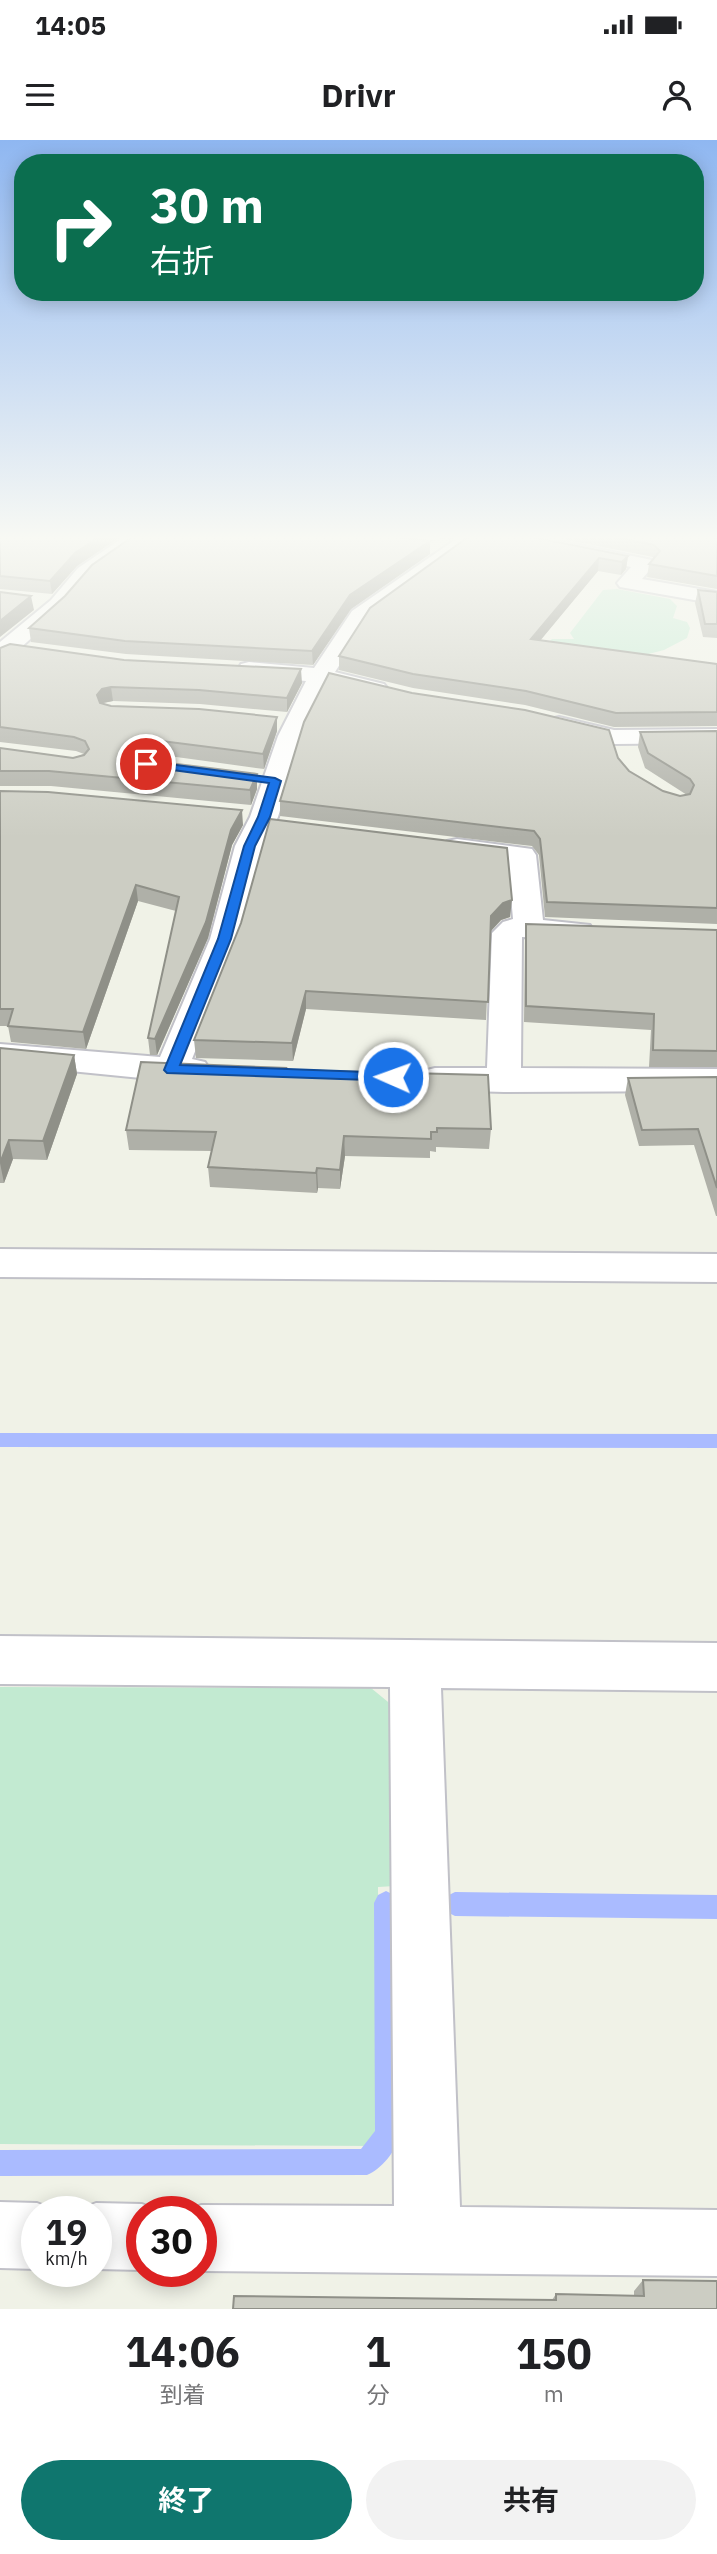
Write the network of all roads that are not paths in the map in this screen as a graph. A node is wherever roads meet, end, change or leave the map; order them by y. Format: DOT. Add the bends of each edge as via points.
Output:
graph roads {
  1 [pos="19,636"];
  2 [pos="347,636"];
  3 [pos="3,650"];
  4 [pos="34,652"];
  5 [pos="220,668"];
  6 [pos="321,675"];
  7 [pos="401,695"];
  8 [pos="535,718"];
  9 [pos="269,721"];
  10 [pos="296,723"];
  11 [pos="717,736"];
  12 [pos="619,737"];
  13 [pos="628,762"];
  14 [pos="431,845"];
  15 [pos="528,928"];
  16 [pos="604,932"];
  17 [pos="0,1054"];
  18 [pos="172,1070"];
  19 [pos="227,1072"];
  20 [pos="407,1078"];
  21 [pos="717,1080"];
  22 [pos="504,1081"];
  23 [pos="0,1263"];
  24 [pos="717,1268"];
  25 [pos="0,1660"];
  26 [pos="415,1664"];
  27 [pos="717,1667"];
  28 [pos="0,2235"];
  29 [pos="21,2236"];
  30 [pos="217,2238"];
  31 [pos="428,2240"];
  32 [pos="717,2243"];
  1 -- 3 [label="street"];
  2 -- 6 [label="street"];
  3 -- 4 [label="street"];
  5 -- 6 [label="street"];
  6 -- 7 [label="street"];
  6 -- 10 [label="street"];
  8 -- 12 [label="street"];
  9 -- 10 [label="street"];
  10 -- 18 [label="street" via="262,779 262,821 249,846 225,939"];
  11 -- 12 [label="street"];
  12 -- 13 [label="street"];
  14 -- 15 [label="street" via="522,855"];
  15 -- 16 [label="street"];
  15 -- 22 [label="street" via="507,933"];
  17 -- 18 [label="street"];
  18 -- 19 [label="street"];
  20 -- 22 [label="street"];
  21 -- 22 [label="street"];
  23 -- 24 [label="street"];
  25 -- 26 [label="street"];
  26 -- 27 [label="street"];
  26 -- 31 [label="street"];
  28 -- 29 [label="street"];
  30 -- 31 [label="street"];
  31 -- 32 [label="street"];
}
